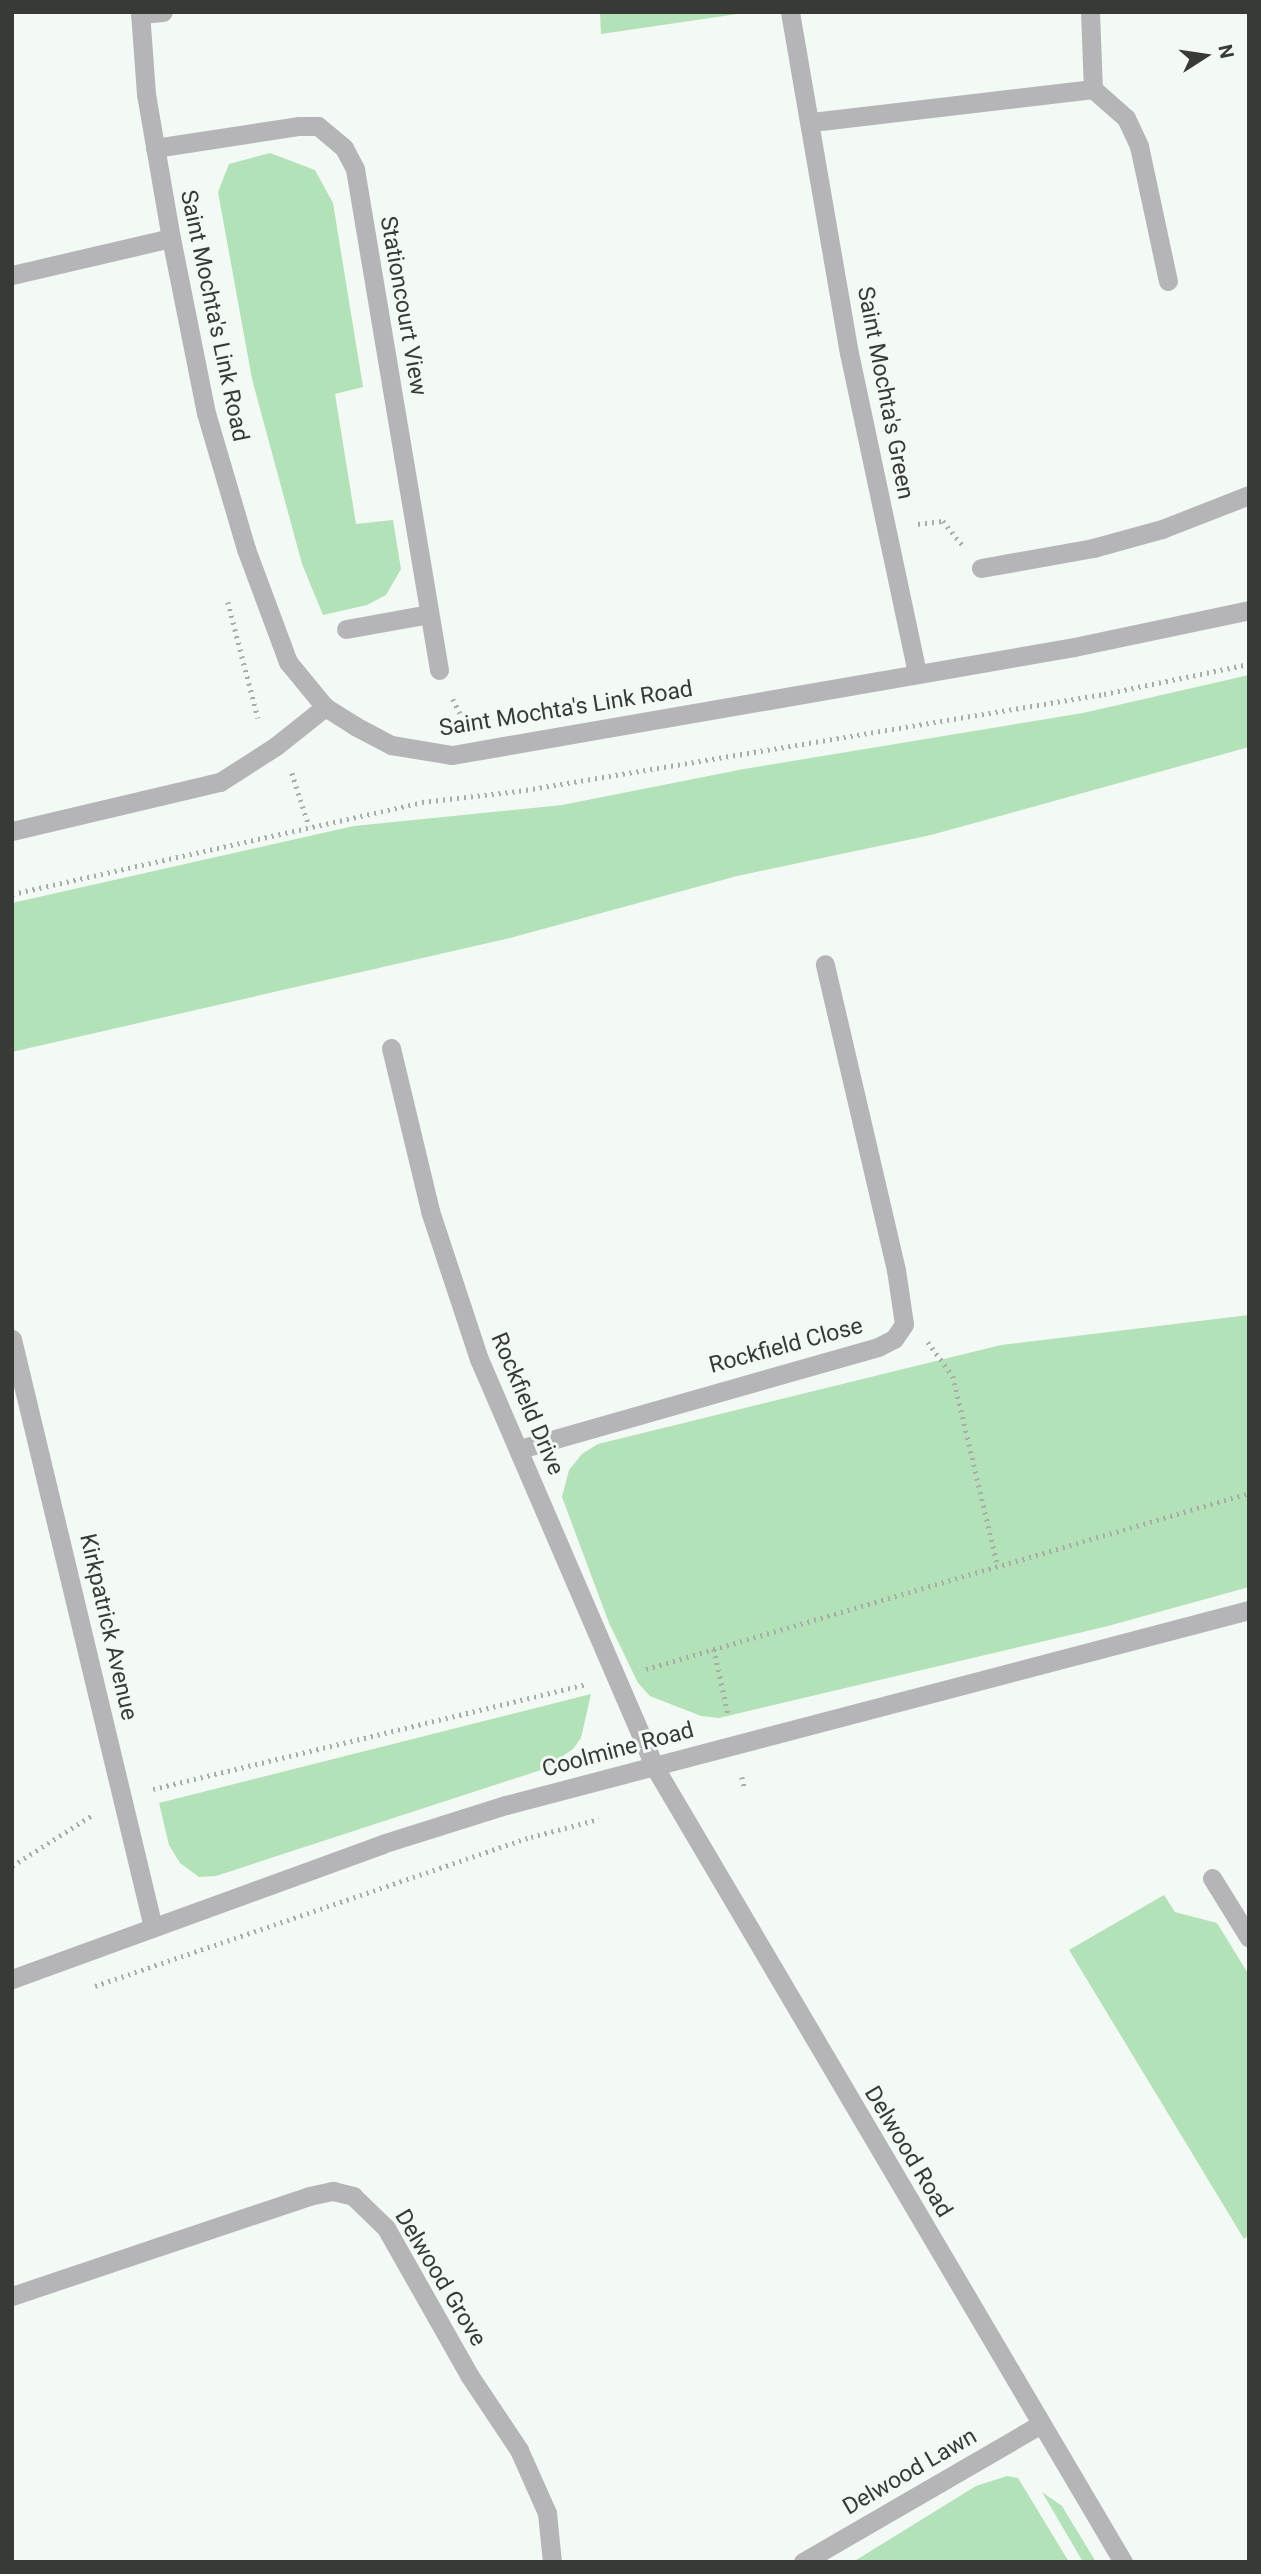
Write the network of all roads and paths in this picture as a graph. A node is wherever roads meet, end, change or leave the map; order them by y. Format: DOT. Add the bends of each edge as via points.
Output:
graph roads {
  1 [pos="163,12"];
  2 [pos="790,12"];
  3 [pos="1090,12"];
  4 [pos="140,13"];
  5 [pos="1093,89"];
  6 [pos="812,122"];
  7 [pos="155,148"];
  8 [pos="170,239"];
  9 [pos="12,275"];
  10 [pos="1168,281"];
  11 [pos="1249,495"];
  12 [pos="886,522"];
  13 [pos="981,568"];
  14 [pos="1249,610"];
  15 [pos="429,614"];
  16 [pos="346,629"];
  17 [pos="1249,664"];
  18 [pos="439,670"];
  19 [pos="917,672"];
  20 [pos="325,707"];
  21 [pos="478,752"];
  22 [pos="12,831"];
  23 [pos="12,894"];
  24 [pos="825,964"];
  25 [pos="391,1048"];
  26 [pos="904,1324"];
  27 [pos="12,1339"];
  28 [pos="520,1449"];
  29 [pos="1249,1493"];
  30 [pos="998,1566"];
  31 [pos="1249,1610"];
  32 [pos="613,1678"];
  33 [pos="654,1766"];
  34 [pos="123,1796"];
  35 [pos="599,1819"];
  36 [pos="12,1866"];
  37 [pos="1212,1878"];
  38 [pos="153,1927"];
  39 [pos="1249,1938"];
  40 [pos="12,1979"];
  41 [pos="92,1987"];
  42 [pos="12,2296"];
  43 [pos="1041,2424"];
  44 [pos="552,2562"];
  45 [pos="803,2562"];
  46 [pos="1123,2562"];
  1 -- 4 [label="street"];
  2 -- 6 [label="street, Saint Mochta's Green"];
  3 -- 5 [label="street"];
  4 -- 7 [label="street, Saint Mochta's Link Road"];
  5 -- 6 [label="street"];
  5 -- 10 [label="street" via="1126,118 1139,145"];
  6 -- 12 [label="street, Saint Mochta's Green" via="849,353"];
  7 -- 8 [label="street, Saint Mochta's Link Road"];
  7 -- 15 [label="street, Stationcourt View" via="318,126 344,148 355,169"];
  8 -- 9 [label="street"];
  8 -- 20 [label="street, Saint Mochta's Link Road" via="206,413 246,549 288,662"];
  11 -- 13 [label="street" via="1162,529 1093,548"];
  12 -- 13 [label="path" via="913,525 943,520"];
  12 -- 19 [label="street, Saint Mochta's Green"];
  14 -- 19 [label="street, Saint Mochta's Link Road" via="1086,645"];
  15 -- 16 [label="street"];
  15 -- 18 [label="street, Stationcourt View"];
  17 -- 23 [label="path" via="1104,694 519,791 422,802"];
  18 -- 21 [label="path"];
  19 -- 21 [label="street, Saint Mochta's Link Road"];
  20 -- 21 [label="street, Saint Mochta's Link Road" via="391,745 422,753"];
  20 -- 22 [label="street" via="220,782"];
  24 -- 26 [label="street" via="896,1270"];
  25 -- 28 [label="street, Rockfield Drive" via="430,1211 479,1359"];
  26 -- 28 [label="street, Rockfield Close" via="894,1339 878,1347"];
  26 -- 30 [label="path" via="927,1340 953,1376"];
  27 -- 34 [label="street, Kirkpatrick Avenue"];
  28 -- 32 [label="street, Rockfield Drive"];
  29 -- 30 [label="path"];
  30 -- 32 [label="path"];
  31 -- 33 [label="street, Coolmine Road"];
  32 -- 33 [label="street, Rockfield Drive"];
  32 -- 34 [label="path"];
  33 -- 38 [label="street, Coolmine Road" via="382,1844"];
  33 -- 43 [label="street, Delwood Road"];
  34 -- 36 [label="path"];
  34 -- 38 [label="street, Kirkpatrick Avenue"];
  35 -- 41 [label="path" via="518,1841"];
  37 -- 39 [label="street"];
  38 -- 40 [label="street, Coolmine Road"];
  42 -- 44 [label="street, Delwood Grove" via="309,2196 333,2191 353,2196 386,2228 469,2375 519,2451 547,2513"];
  43 -- 45 [label="street, Delwood Lawn"];
  43 -- 46 [label="street, Delwood Road"];
}
